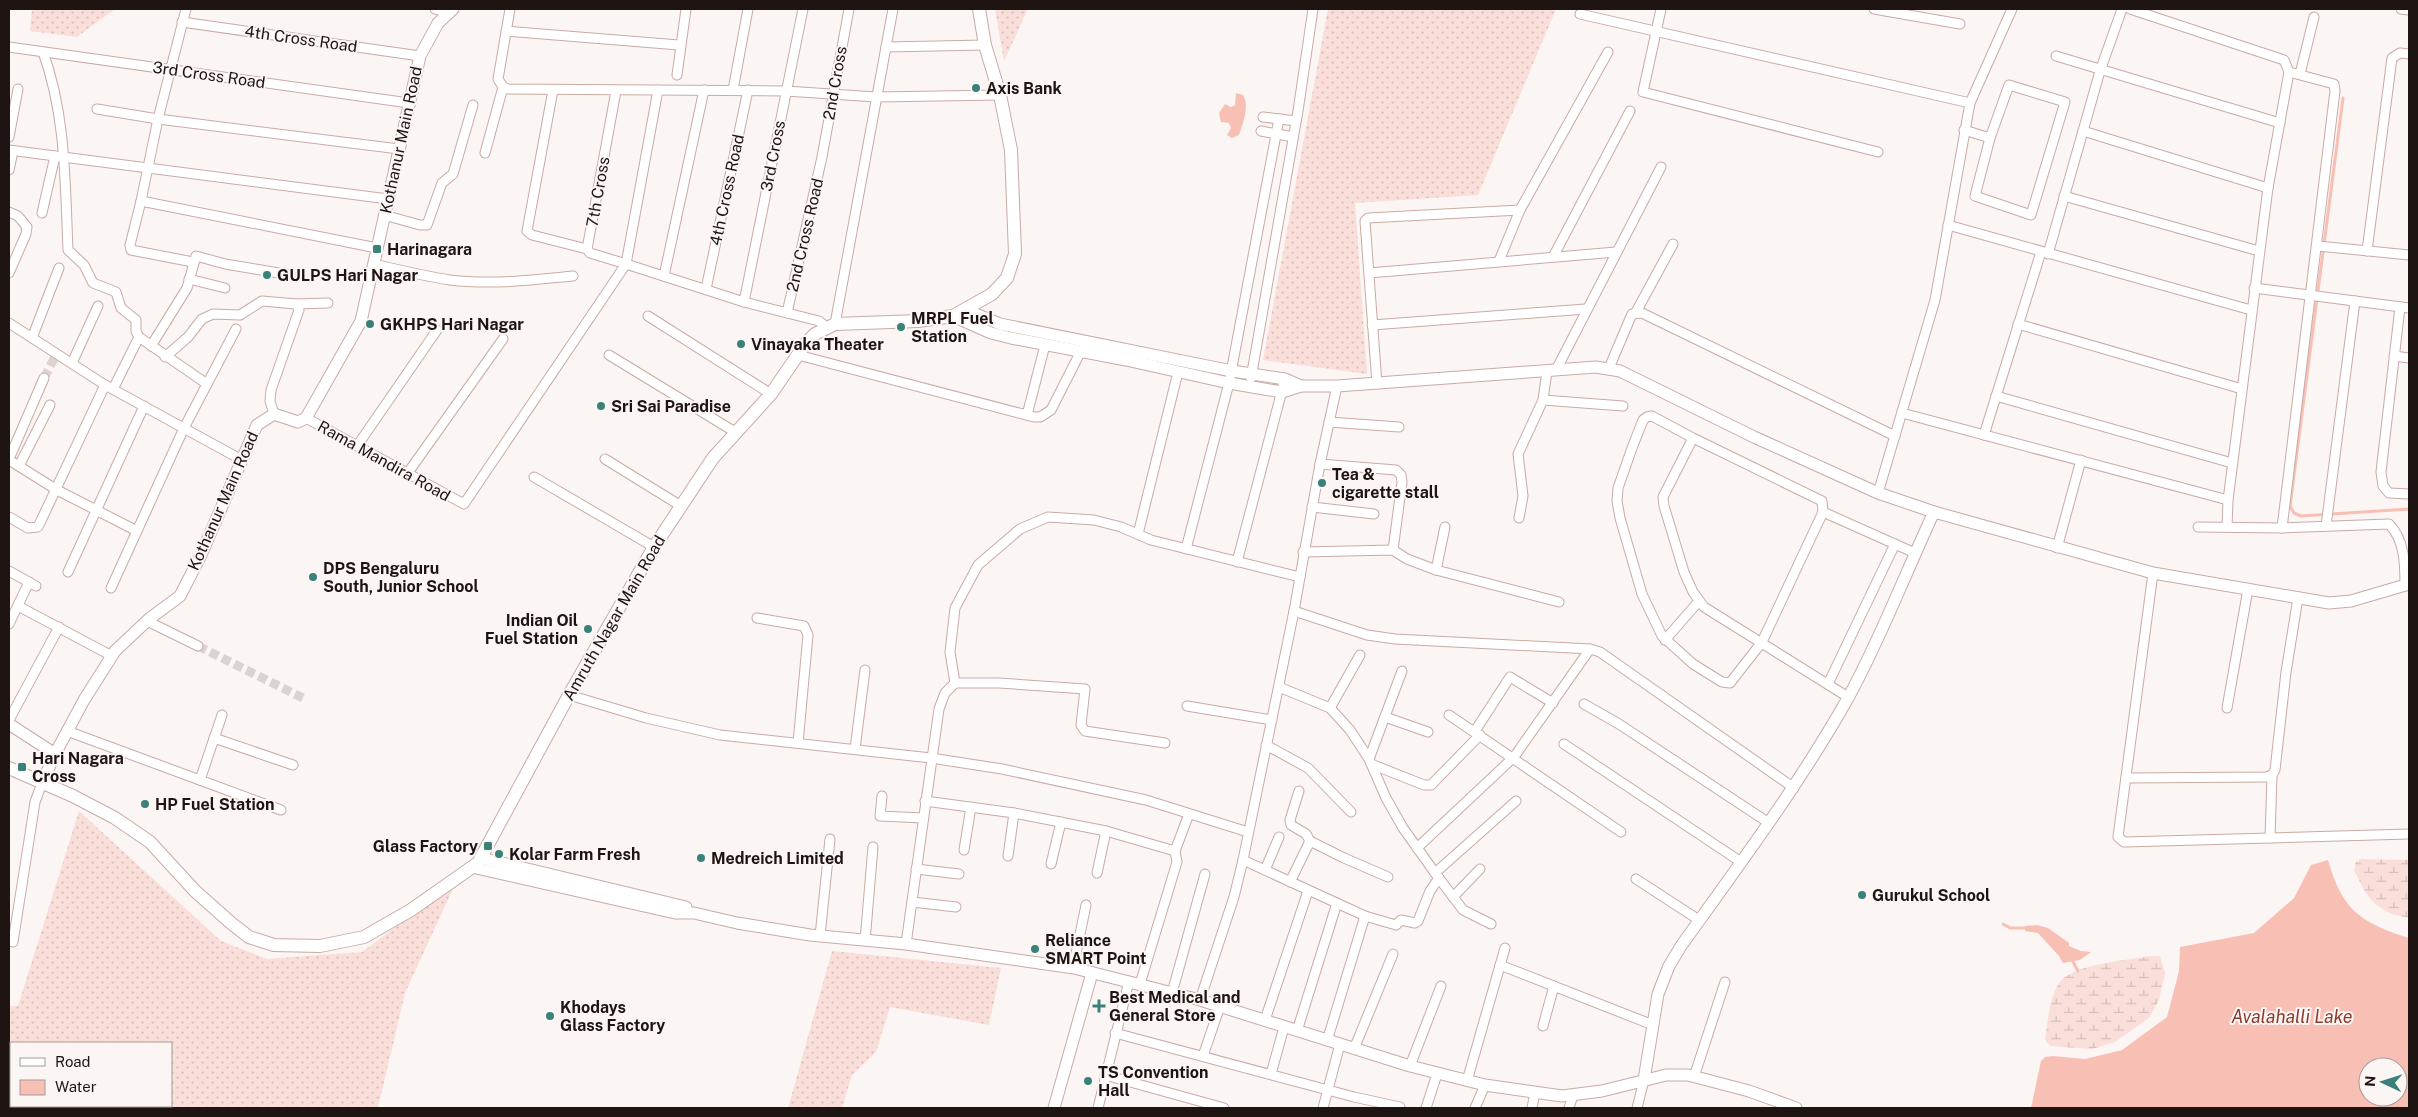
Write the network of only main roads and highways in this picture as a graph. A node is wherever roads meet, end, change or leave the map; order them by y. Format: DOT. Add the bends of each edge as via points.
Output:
graph roads {
  1 [pos="979,9"];
  2 [pos="9,768"];
  1 -- 2 [label="main road, Amruth Nagar Main Road" via="1011,150 1014,254 1007,278 992,294 953,316 912,322 831,326 815,334 771,394 713,458 654,547 477,862 411,910 364,937 320,946 274,945 249,937 195,891 150,842 115,818"];
}
